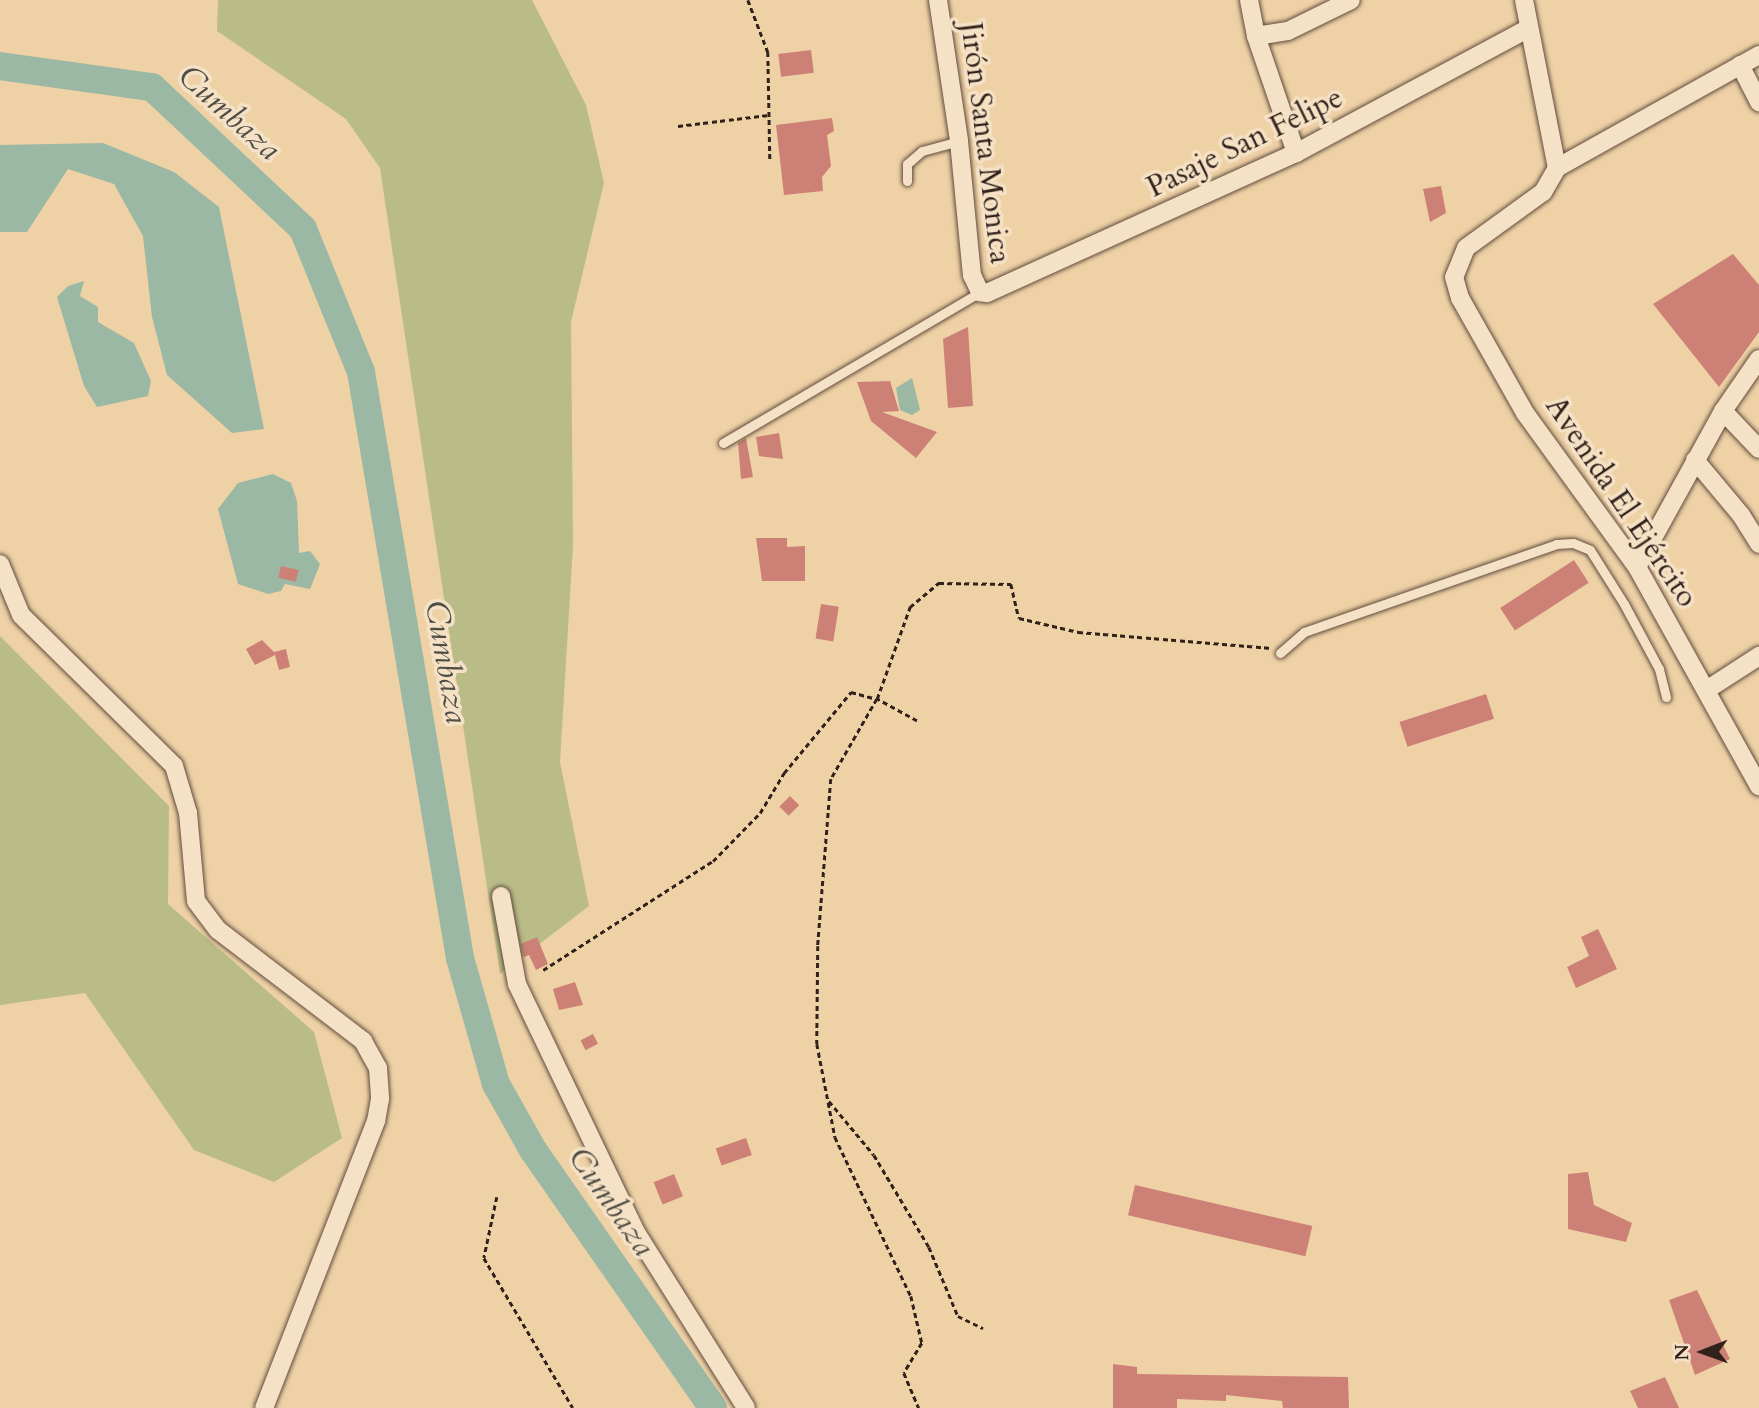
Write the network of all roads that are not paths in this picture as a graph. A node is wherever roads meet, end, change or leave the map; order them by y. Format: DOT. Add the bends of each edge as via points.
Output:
graph roads {
  1 [pos="938,0"];
  2 [pos="1249,0"];
  3 [pos="1351,0"];
  4 [pos="1524,0"];
  5 [pos="1529,28"];
  6 [pos="1256,36"];
  7 [pos="1759,55"];
  8 [pos="1740,65"];
  9 [pos="1759,102"];
  10 [pos="959,141"];
  11 [pos="1296,153"];
  12 [pos="1557,168"];
  13 [pos="907,181"];
  14 [pos="980,292"];
  15 [pos="1759,359"];
  16 [pos="1723,411"];
  17 [pos="723,443"];
  18 [pos="1759,449"];
  19 [pos="1695,460"];
  20 [pos="1759,544"];
  21 [pos="0,564"];
  22 [pos="1637,567"];
  23 [pos="1280,653"];
  24 [pos="1759,656"];
  25 [pos="1709,689"];
  26 [pos="1666,697"];
  27 [pos="1759,786"];
  28 [pos="501,896"];
  29 [pos="264,1408"];
  30 [pos="747,1408"];
  1 -- 10 [label="street, Jirón Santa Monica"];
  2 -- 6 [label="street"];
  3 -- 6 [label="street" via="1288,31"];
  4 -- 5 [label="street"];
  5 -- 11 [label="street, Pasaje San Felipe"];
  5 -- 12 [label="street"];
  6 -- 11 [label="street"];
  7 -- 8 [label="street"];
  8 -- 9 [label="street"];
  8 -- 12 [label="street"];
  10 -- 13 [label="lane" via="922,151 907,164"];
  10 -- 14 [label="street, Jirón Santa Monica" via="972,275"];
  11 -- 14 [label="street, Pasaje San Felipe" via="987,293"];
  12 -- 22 [label="street, Avenida El Ejército" via="1543,192 1466,248 1454,276 1460,298 1525,413"];
  14 -- 17 [label="lane"];
  15 -- 16 [label="street"];
  16 -- 18 [label="street"];
  16 -- 19 [label="street"];
  19 -- 20 [label="street"];
  19 -- 22 [label="street"];
  21 -- 29 [label="street" via="21,615 174,766 188,813 196,901 218,930 363,1041 377,1068 380,1099 376,1121"];
  22 -- 25 [label="street, Avenida El Ejército"];
  23 -- 26 [label="lane" via="1304,632 1573,542 1590,550 1624,604 1659,669"];
  24 -- 25 [label="street"];
  25 -- 27 [label="street, Avenida El Ejército"];
  28 -- 30 [label="street" via="517,984 625,1209"];
}
